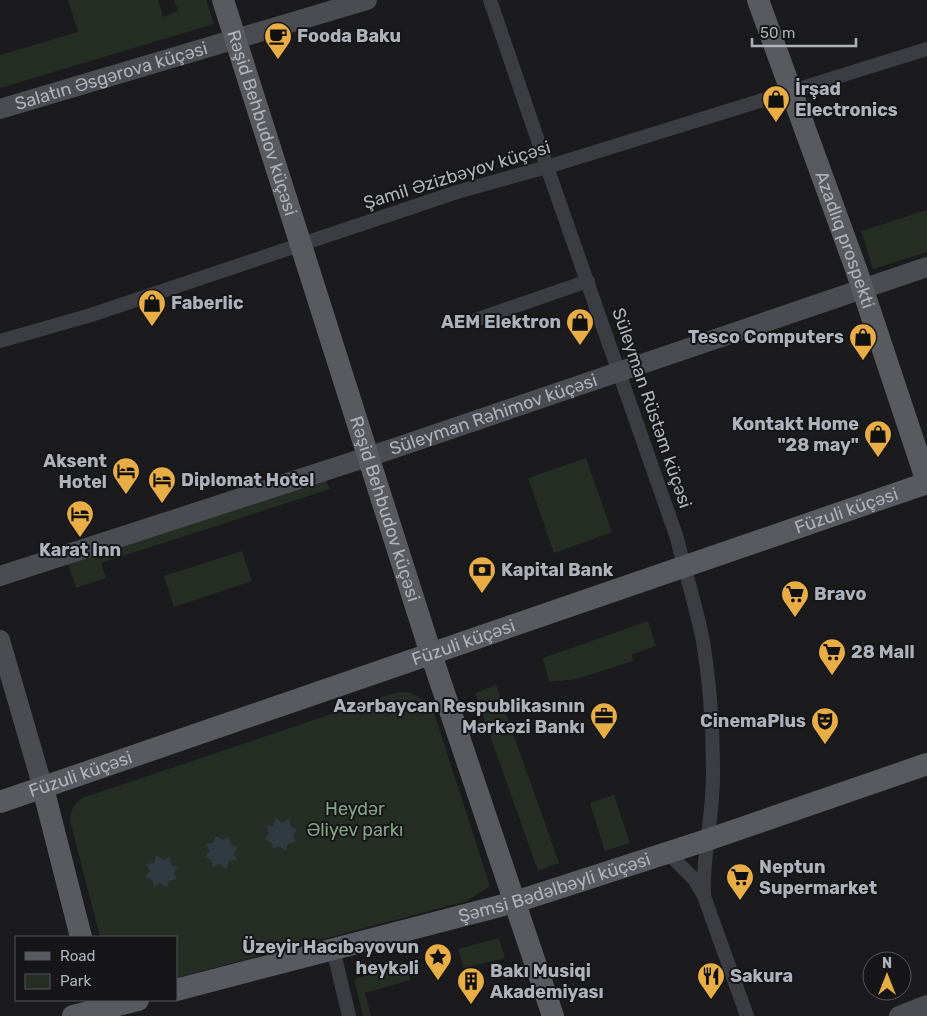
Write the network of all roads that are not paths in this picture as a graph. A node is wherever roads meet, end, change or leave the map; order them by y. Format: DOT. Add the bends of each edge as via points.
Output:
graph roads {
  1 [pos="223,0"];
  2 [pos="367,0"];
  3 [pos="490,0"];
  4 [pos="758,0"];
  5 [pos="236,38"];
  6 [pos="927,49"];
  7 [pos="792,92"];
  8 [pos="0,109"];
  9 [pos="547,167"];
  10 [pos="300,245"];
  11 [pos="927,267"];
  12 [pos="588,281"];
  13 [pos="862,289"];
  14 [pos="478,319"];
  15 [pos="0,341"];
  16 [pos="619,372"];
  17 [pos="368,456"];
  18 [pos="927,482"];
  19 [pos="685,566"];
  20 [pos="0,576"];
  21 [pos="0,640"];
  22 [pos="431,654"];
  23 [pos="927,764"];
  24 [pos="43,788"];
  25 [pos="0,802"];
  26 [pos="707,840"];
  27 [pos="668,853"];
  28 [pos="704,896"];
  29 [pos="515,902"];
  30 [pos="81,936"];
  31 [pos="333,949"];
  32 [pos="178,989"];
  33 [pos="129,1002"];
  34 [pos="927,1005"];
  35 [pos="88,1011"];
  36 [pos="349,1016"];
  37 [pos="553,1016"];
  38 [pos="747,1016"];
  39 [pos="899,1016"];
  1 -- 5 [label="main road, Rəşid Behbudov küçəsi"];
  2 -- 5 [label="main road, Salatın Əsgərova küçəsi"];
  3 -- 9 [label="street, Süleyman Rüstəm küçəsi"];
  4 -- 7 [label="main road, Azadlıq prospekti"];
  5 -- 8 [label="main road, Salatın Əsgərova küçəsi"];
  5 -- 10 [label="main road, Rəşid Behbudov küçəsi"];
  6 -- 7 [label="street, Şamil Əzizbəyov küçəsi"];
  7 -- 9 [label="street, Şamil Əzizbəyov küçəsi"];
  7 -- 13 [label="main road, Azadlıq prospekti"];
  9 -- 10 [label="street, Şamil Əzizbəyov küçəsi" via="457,192"];
  9 -- 12 [label="street, Süleyman Rüstəm küçəsi"];
  10 -- 15 [label="street, Şamil Əzizbəyov küçəsi" via="91,315"];
  10 -- 17 [label="main road, Rəşid Behbudov küçəsi"];
  11 -- 13 [label="main road, Süleyman Rəhimov küçəsi"];
  12 -- 14 [label="street"];
  12 -- 16 [label="street, Süleyman Rüstəm küçəsi"];
  13 -- 16 [label="main road, Süleyman Rəhimov küçəsi"];
  13 -- 18 [label="main road, Azadlıq prospekti"];
  16 -- 17 [label="main road, Süleyman Rəhimov küçəsi"];
  16 -- 19 [label="street, Süleyman Rüstəm küçəsi"];
  17 -- 20 [label="main road, Süleyman Rəhimov küçəsi"];
  17 -- 22 [label="main road, Rəşid Behbudov küçəsi"];
  18 -- 19 [label="main road, Füzuli küçəsi"];
  19 -- 22 [label="main road, Füzuli küçəsi"];
  19 -- 26 [label="street, Süleyman Rüstəm küçəsi" via="709,686 713,778"];
  21 -- 24 [label="main road"];
  22 -- 24 [label="main road, Füzuli küçəsi"];
  22 -- 29 [label="main road, Rəşid Behbudov küçəsi"];
  23 -- 26 [label="main road, Şəmsi Bədəlbəyli küçəsi"];
  24 -- 25 [label="main road, Füzuli küçəsi"];
  24 -- 30 [label="main road"];
  26 -- 27 [label="main road, Şəmsi Bədəlbəyli küçəsi"];
  26 -- 28 [label="street, Süleyman Rüstəm küçəsi"];
  27 -- 28 [label="street" via="690,874"];
  27 -- 29 [label="main road, Şəmsi Bədəlbəyli küçəsi"];
  28 -- 38 [label="street"];
  29 -- 31 [label="main road, Şəmsi Bədəlbəyli küçəsi"];
  29 -- 37 [label="main road, Rəşid Behbudov küçəsi"];
  31 -- 32 [label="main road, Şəmsi Bədəlbəyli küçəsi"];
  31 -- 36 [label="street"];
  33 -- 35 [label="main road"];
  34 -- 39 [label="main road"];
}
